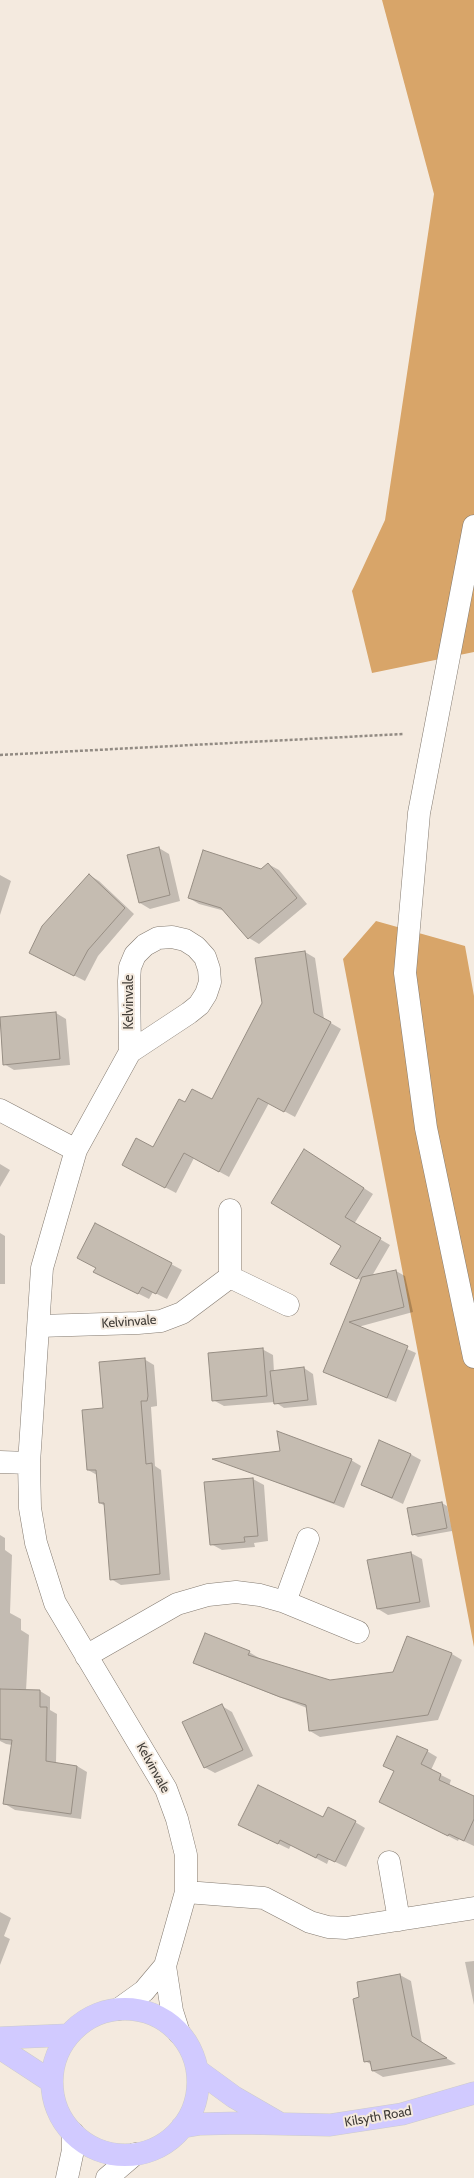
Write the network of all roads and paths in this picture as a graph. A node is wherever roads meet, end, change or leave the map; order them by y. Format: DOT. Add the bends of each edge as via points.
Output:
graph roads {
  1 [pos="474,526"];
  2 [pos="436,732"];
  3 [pos="0,755"];
  4 [pos="130,1052"];
  5 [pos="0,1110"];
  6 [pos="76,1150"];
  7 [pos="230,1210"];
  8 [pos="230,1277"];
  9 [pos="288,1305"];
  10 [pos="39,1326"];
  11 [pos="474,1357"];
  12 [pos="0,1462"];
  13 [pos="29,1463"];
  14 [pos="308,1539"];
  15 [pos="285,1602"];
  16 [pos="358,1632"];
  17 [pos="86,1656"];
  18 [pos="389,1862"];
  19 [pos="186,1892"];
  20 [pos="474,1908"];
  21 [pos="399,1920"];
  22 [pos="165,1966"];
  23 [pos="119,2009"];
  24 [pos="179,2033"];
  25 [pos="69,2035"];
  26 [pos="0,2038"];
  27 [pos="0,2048"];
  28 [pos="197,2070"];
  29 [pos="52,2082"];
  30 [pos="474,2093"];
  31 [pos="280,2123"];
  32 [pos="182,2127"];
  33 [pos="72,2133"];
  34 [pos="135,2154"];
  35 [pos="67,2178"];
  36 [pos="107,2178"];
  1 -- 2 [label="street"];
  2 -- 3 [label="path"];
  2 -- 11 [label="street" via="419,813 405,973 426,1128"];
  4 -- 4 [label="street, Kelvinvale" via="189,1013 199,1005 206,994 210,982 205,957 185,940 172,937 158,938 145,945 135,955 130,967 129,981"];
  4 -- 6 [label="street, Kelvinvale"];
  5 -- 6 [label="street"];
  6 -- 10 [label="street, Kelvinvale" via="42,1268"];
  7 -- 8 [label="street"];
  8 -- 9 [label="street"];
  8 -- 10 [label="street, Kelvinvale" via="182,1313 161,1321 138,1324"];
  10 -- 13 [label="street, Kelvinvale"];
  12 -- 13 [label="street"];
  13 -- 17 [label="street, Kelvinvale" via="30,1508 45,1576 55,1603"];
  14 -- 15 [label="street"];
  15 -- 16 [label="street"];
  15 -- 17 [label="street" via="260,1594 208,1595 176,1604"];
  17 -- 19 [label="street, Kelvinvale" via="166,1789 186,1855"];
  18 -- 21 [label="street"];
  19 -- 21 [label="street" via="264,1898 310,1922 328,1927 346,1928"];
  19 -- 22 [label="street, Kelvinvale"];
  20 -- 21 [label="street"];
  22 -- 23 [label="street, Kelvinvale" via="144,1991"];
  22 -- 24 [label="street, Kelvinvale" via="172,2011"];
  23 -- 24 [label="main road" via="142,2010 162,2019"];
  23 -- 25 [label="main road" via="100,2013 83,2022"];
  24 -- 28 [label="main road" via="191,2050"];
  25 -- 26 [label="main road"];
  25 -- 29 [label="main road" via="59,2049"];
  27 -- 29 [label="main road"];
  28 -- 31 [label="main road, Kilsyth Road" via="234,2096"];
  28 -- 32 [label="main road" via="198,2090 192,2110"];
  29 -- 33 [label="main road" via="56,2107"];
  30 -- 31 [label="main road, Kilsyth Road" via="402,2114 330,2125"];
  31 -- 32 [label="main road, Kilsyth Road" via="200,2124"];
  32 -- 34 [label="main road" via="169,2140 153,2149"];
  33 -- 34 [label="main road" via="101,2151 118,2155"];
  33 -- 35 [label="street" via="73,2150"];
  34 -- 36 [label="street"];
}
